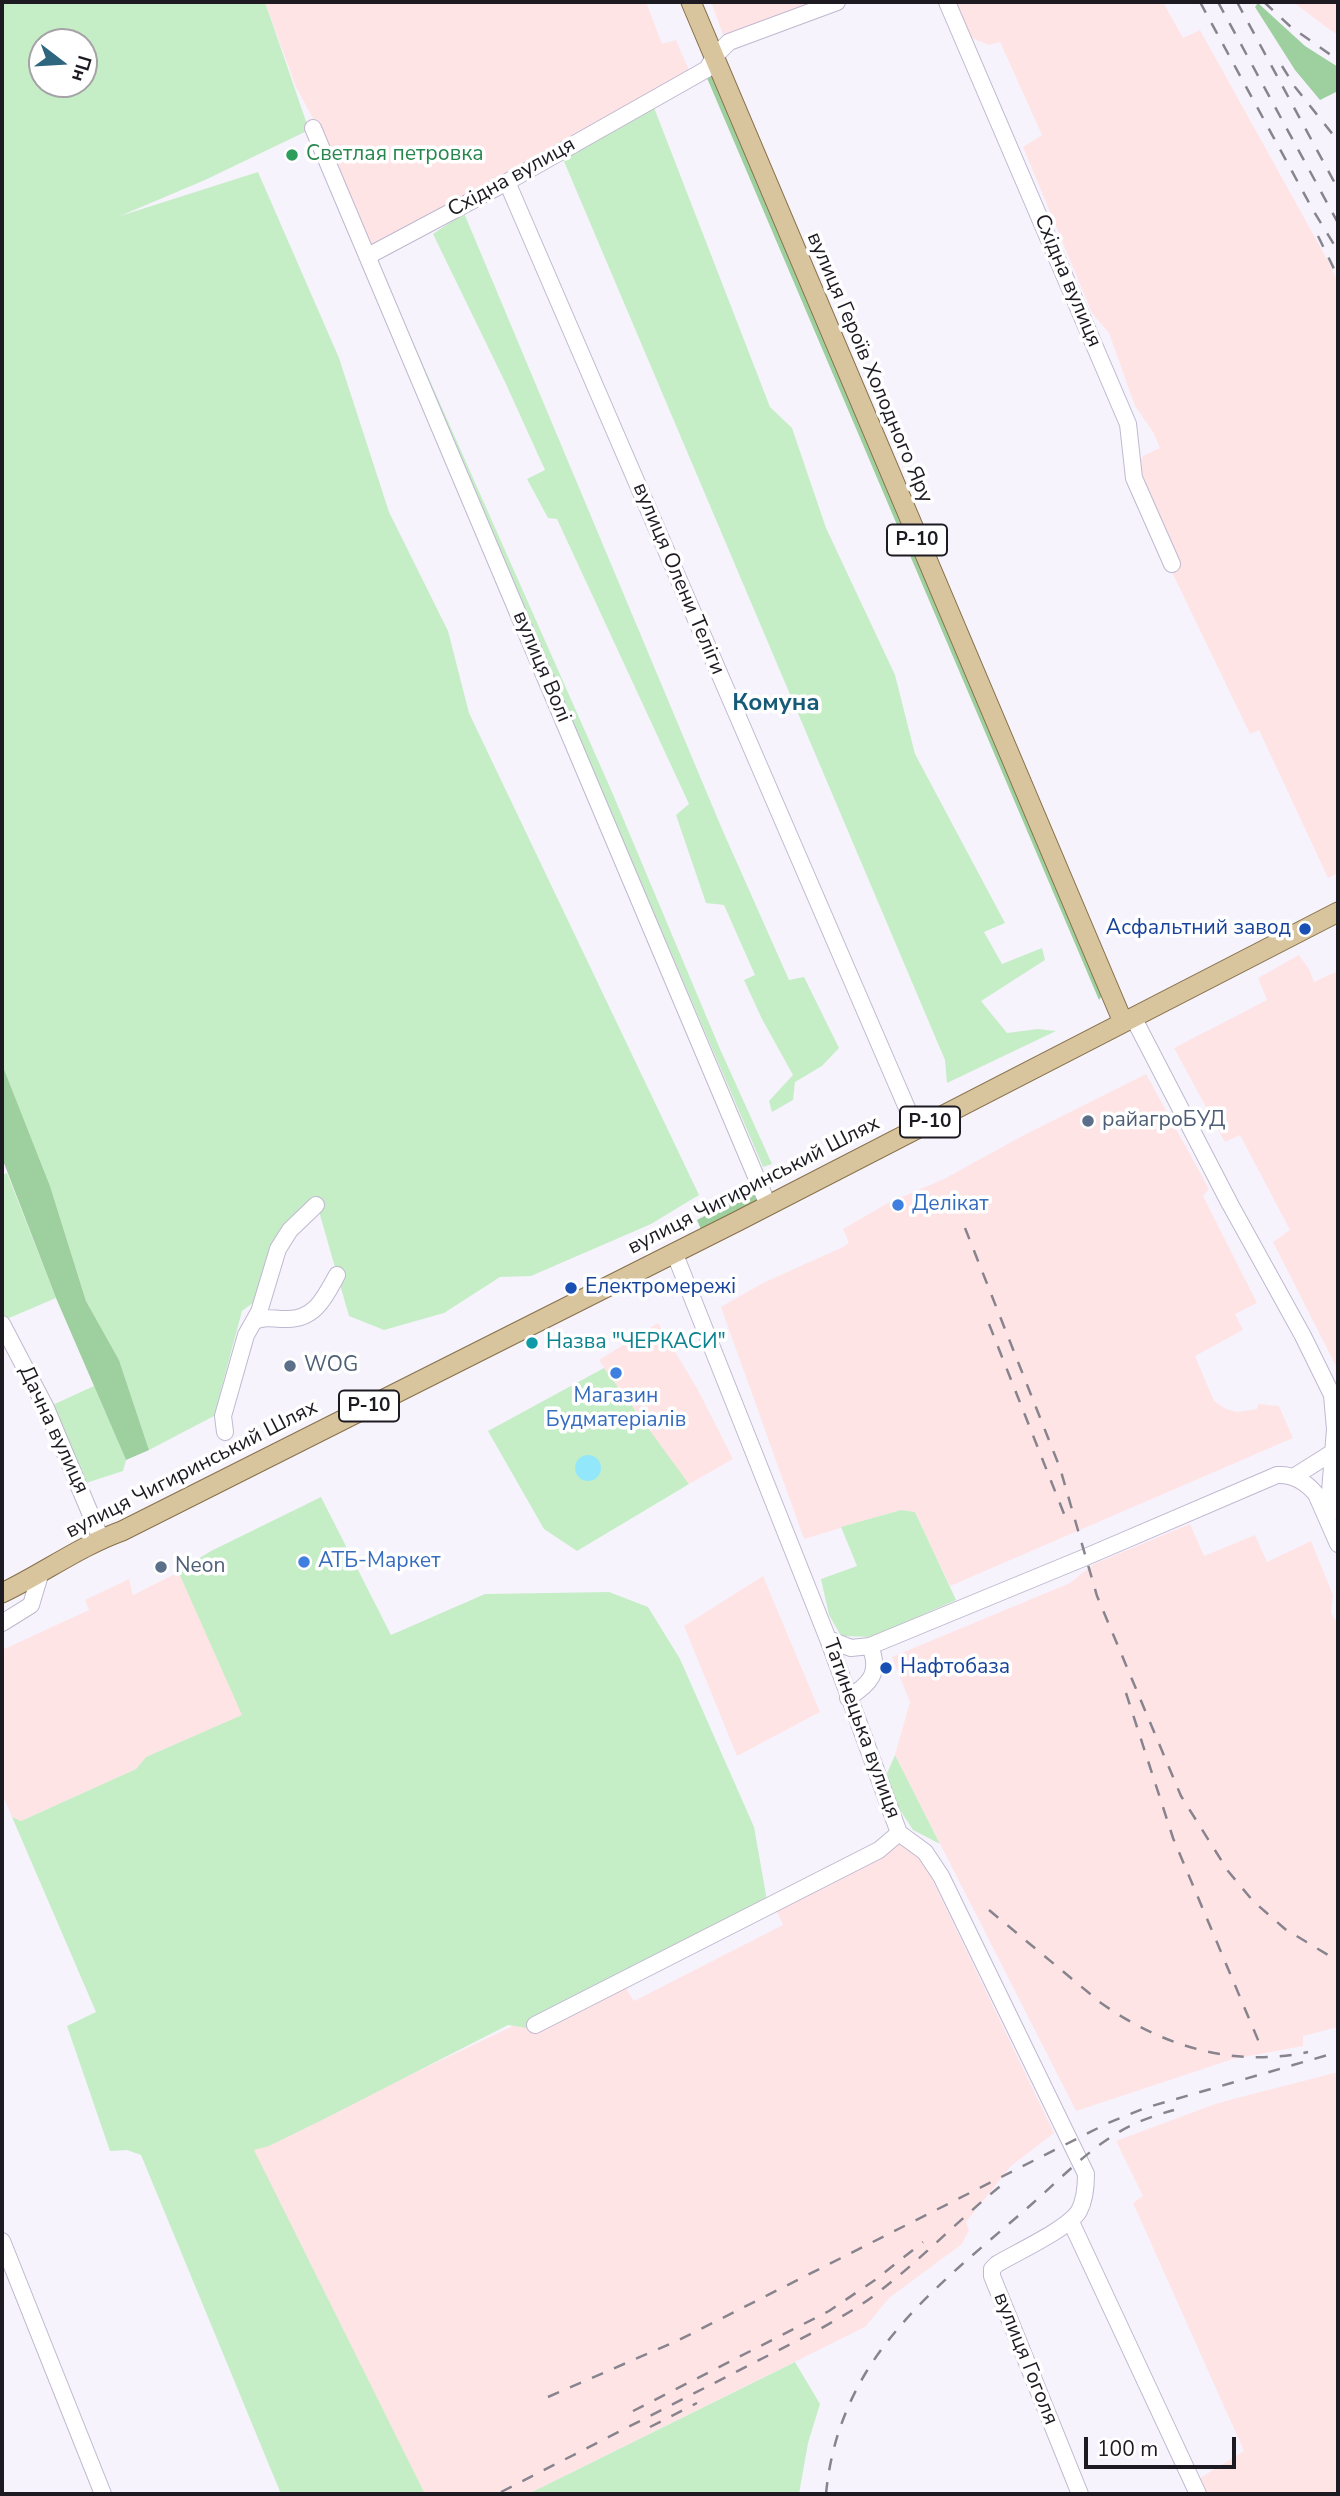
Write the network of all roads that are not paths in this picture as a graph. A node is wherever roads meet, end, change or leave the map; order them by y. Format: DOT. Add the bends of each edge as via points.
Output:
graph roads {
  1 [pos="691,2"];
  2 [pos="837,2"];
  3 [pos="947,2"];
  4 [pos="714,57"];
  5 [pos="313,128"];
  6 [pos="507,182"];
  7 [pos="368,256"];
  8 [pos="1172,564"];
  9 [pos="1338,912"];
  10 [pos="1128,1020"];
  11 [pos="916,1129"];
  12 [pos="316,1205"];
  13 [pos="768,1205"];
  14 [pos="674,1252"];
  15 [pos="337,1275"];
  16 [pos="254,1321"];
  17 [pos="2,1324"];
  18 [pos="225,1432"];
  19 [pos="1334,1452"];
  20 [pos="1295,1476"];
  21 [pos="1328,1519"];
  22 [pos="101,1539"];
  23 [pos="1338,1544"];
  24 [pos="40,1575"];
  25 [pos="2,1593"];
  26 [pos="2,1623"];
  27 [pos="828,1639"];
  28 [pos="870,1646"];
  29 [pos="848,1698"];
  30 [pos="899,1833"];
  31 [pos="535,2025"];
  32 [pos="1071,2222"];
  33 [pos="2,2241"];
  34 [pos="103,2494"];
  35 [pos="1080,2494"];
  36 [pos="1198,2494"];
  1 -- 4 [label="main road, вулиця Героїв Холодного Яру / Р-10"];
  2 -- 4 [label="street, Східна вулиця" via="729,42"];
  3 -- 8 [label="street, Східна вулиця" via="1128,424 1134,478"];
  4 -- 6 [label="street, Східна вулиця" via="707,69"];
  4 -- 10 [label="main road, вулиця Героїв Холодного Яру / Р-10"];
  5 -- 7 [label="street, вулиця Волі"];
  6 -- 7 [label="street, Східна вулиця"];
  6 -- 11 [label="street, вулиця Олени Теліги"];
  7 -- 13 [label="street, вулиця Волі"];
  9 -- 10 [label="main road, вулиця Чигиринський Шлях"];
  10 -- 11 [label="main road, вулиця Чигиринський Шлях / Р-10"];
  10 -- 19 [label="street, вулиця Героїв Холодного Яру" via="1329,1390 1335,1414"];
  11 -- 13 [label="main road, вулиця Чигиринський Шлях / Р-10"];
  12 -- 16 [label="street" via="278,1249"];
  13 -- 14 [label="main road, вулиця Чигиринський Шлях / Р-10"];
  14 -- 22 [label="main road, вулиця Чигиринський Шлях / Р-10"];
  14 -- 27 [label="street, Татинецька вулиця"];
  15 -- 16 [label="street" via="309,1315"];
  16 -- 18 [label="street" via="223,1416"];
  17 -- 22 [label="street, Дачна вулиця" via="46,1408"];
  19 -- 20 [label="street"];
  19 -- 21 [label="street, вулиця Героїв Холодного Яру"];
  20 -- 21 [label="street" via="1316,1494"];
  20 -- 28 [label="street" via="1278,1475"];
  21 -- 23 [label="street, вулиця Героїв Холодного Яру"];
  22 -- 24 [label="main road, вулиця Чигиринський Шлях / Р-10"];
  24 -- 25 [label="main road, вулиця Чигиринський Шлях / Р-10"];
  24 -- 26 [label="street" via="31,1605"];
  27 -- 28 [label="street" via="851,1648"];
  27 -- 29 [label="street, Татинецька вулиця"];
  28 -- 29 [label="street" via="874,1655 871,1679"];
  29 -- 30 [label="street, Татинецька вулиця"];
  30 -- 31 [label="street" via="879,1850"];
  30 -- 32 [label="street, Татинецька вулиця" via="925,1852 941,1876 1086,2174 1080,2210"];
  32 -- 35 [label="street, вулиця Гоголя" via="997,2264 992,2276"];
  32 -- 36 [label="street"];
  33 -- 34 [label="street"];
}
